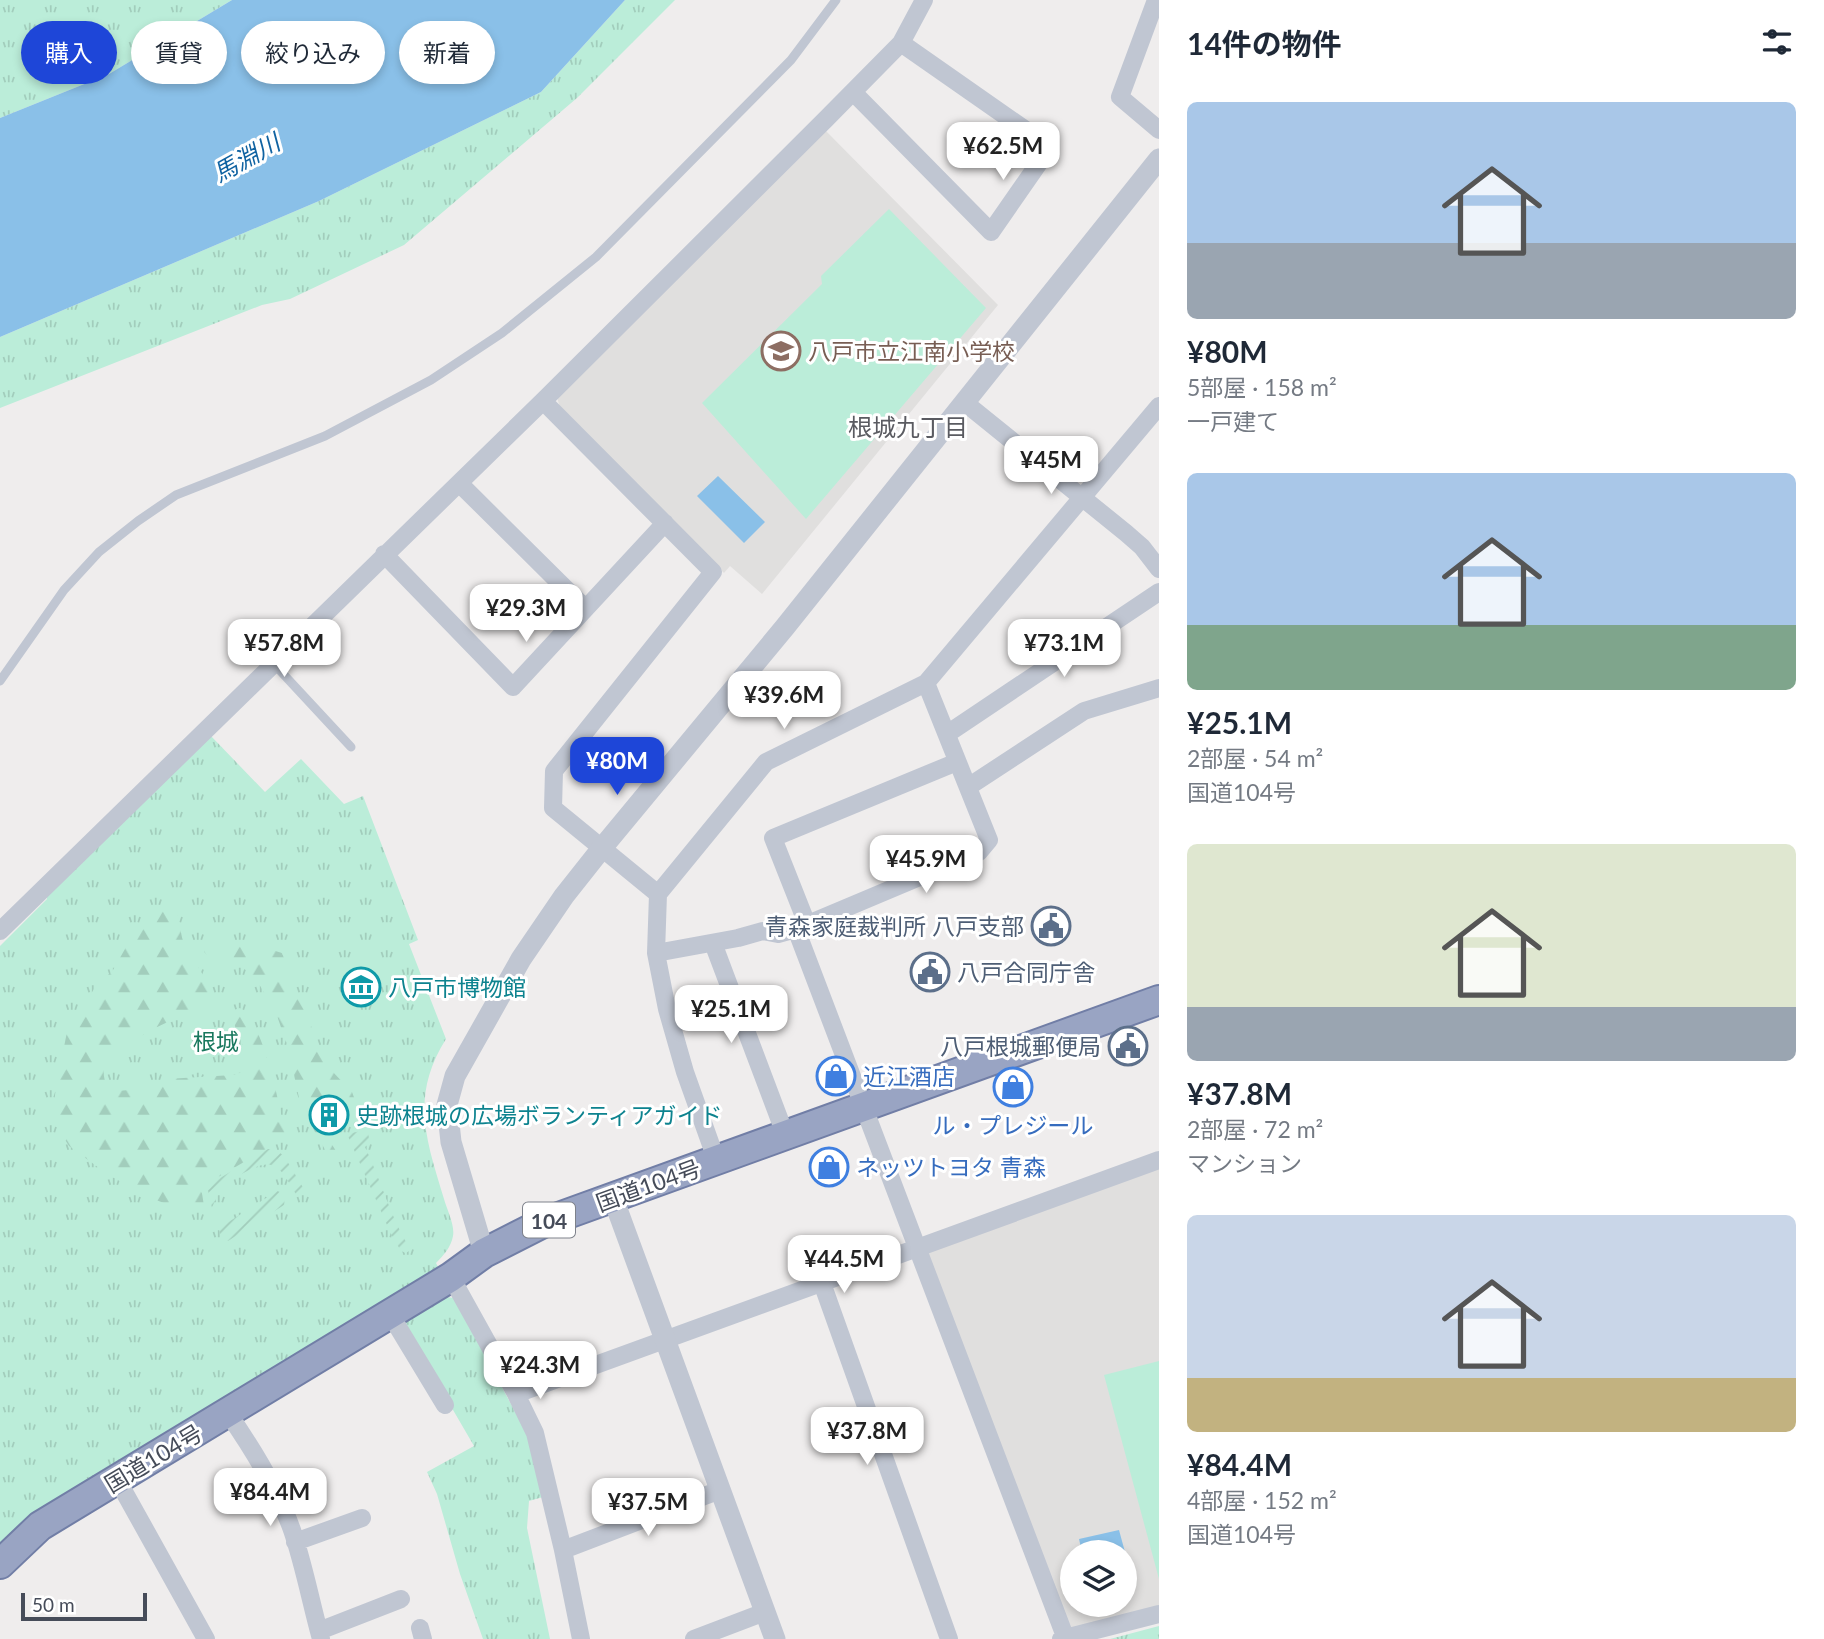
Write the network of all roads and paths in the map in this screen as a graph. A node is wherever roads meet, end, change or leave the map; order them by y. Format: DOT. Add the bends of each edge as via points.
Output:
graph roads {
  1 [pos="836,0"];
  2 [pos="924,0"];
  3 [pos="1156,0"];
  4 [pos="901,43"];
  5 [pos="853,92"];
  6 [pos="1159,130"];
  7 [pos="1159,159"];
  8 [pos="543,401"];
  9 [pos="964,402"];
  10 [pos="1159,406"];
  11 [pos="459,483"];
  12 [pos="1084,497"];
  13 [pos="665,523"];
  14 [pos="384,554"];
  15 [pos="1159,569"];
  16 [pos="1159,592"];
  17 [pos="585,608"];
  18 [pos="273,663"];
  19 [pos="0,681"];
  20 [pos="926,683"];
  21 [pos="1159,688"];
  22 [pos="947,734"];
  23 [pos="351,747"];
  24 [pos="957,762"];
  25 [pos="968,787"];
  26 [pos="602,848"];
  27 [pos="658,894"];
  28 [pos="802,927"];
  29 [pos="0,931"];
  30 [pos="713,943"];
  31 [pos="656,953"];
  32 [pos="1159,1000"];
  33 [pos="863,1106"];
  34 [pos="785,1134"];
  35 [pos="716,1159"];
  36 [pos="1159,1160"];
  37 [pos="612,1198"];
  38 [pos="918,1248"];
  39 [pos="484,1253"];
  40 [pos="451,1277"];
  41 [pos="822,1283"];
  42 [pos="390,1314"];
  43 [pos="664,1339"];
  44 [pos="516,1394"];
  45 [pos="445,1405"];
  46 [pos="227,1412"];
  47 [pos="117,1479"];
  48 [pos="720,1490"];
  49 [pos="362,1518"];
  50 [pos="295,1542"];
  51 [pos="563,1550"];
  52 [pos="0,1564"];
  53 [pos="401,1600"];
  54 [pos="765,1612"];
  55 [pos="1159,1614"];
  56 [pos="320,1635"];
  57 [pos="206,1639"];
  58 [pos="580,1639"];
  59 [pos="694,1639"];
  60 [pos="775,1639"];
  61 [pos="949,1639"];
  62 [pos="1064,1639"];
  1 -- 19 [label="lane" via="782,69 586,265 502,333 431,380 325,436 176,495 138,521 99,552 64,590"];
  2 -- 4 [label="street"];
  3 -- 6 [label="street" via="1120,97"];
  4 -- 5 [label="street"];
  4 -- 5 [label="street" via="1049,147 992,232"];
  5 -- 8 [label="street"];
  7 -- 9 [label="street"];
  8 -- 11 [label="street"];
  8 -- 13 [label="street"];
  9 -- 12 [label="street"];
  9 -- 26 [label="street"];
  10 -- 12 [label="street"];
  11 -- 14 [label="street"];
  11 -- 17 [label="street"];
  12 -- 15 [label="street" via="1142,547"];
  12 -- 20 [label="street"];
  13 -- 17 [label="street"];
  13 -- 26 [label="street" via="713,572 554,771 554,807"];
  14 -- 17 [label="street" via="513,687"];
  14 -- 18 [label="street"];
  16 -- 22 [label="street"];
  18 -- 23 [label="lane"];
  18 -- 29 [label="street"];
  20 -- 22 [label="street"];
  20 -- 27 [label="street" via="766,762"];
  21 -- 25 [label="street" via="1084,711"];
  22 -- 24 [label="street"];
  24 -- 25 [label="street"];
  24 -- 28 [label="street" via="773,838"];
  25 -- 28 [label="street" via="989,840 979,852"];
  26 -- 27 [label="street"];
  26 -- 39 [label="street" via="521,958 455,1076 447,1105 451,1142"];
  27 -- 31 [label="street"];
  28 -- 30 [label="street"];
  28 -- 33 [label="street"];
  30 -- 31 [label="street"];
  30 -- 34 [label="street"];
  31 -- 35 [label="street" via="670,1022"];
  32 -- 33 [label="highway, 国道104号 / 104"];
  33 -- 34 [label="highway, 国道104号 / 104"];
  33 -- 38 [label="street"];
  34 -- 35 [label="highway, 国道104号 / 104"];
  35 -- 37 [label="highway, 国道104号 / 104"];
  36 -- 38 [label="street"];
  37 -- 39 [label="highway, 国道104号 / 104" via="545,1222"];
  37 -- 43 [label="street"];
  38 -- 41 [label="street"];
  38 -- 62 [label="street"];
  39 -- 40 [label="highway, 国道104号 / 104"];
  40 -- 42 [label="highway, 国道104号 / 104"];
  40 -- 44 [label="street"];
  41 -- 43 [label="street"];
  41 -- 61 [label="street"];
  42 -- 45 [label="street"];
  42 -- 46 [label="highway, 国道104号 / 104"];
  43 -- 44 [label="street"];
  43 -- 48 [label="street"];
  44 -- 51 [label="street" via="535,1433"];
  46 -- 47 [label="highway, 国道104号 / 104"];
  46 -- 50 [label="street" via="262,1465"];
  47 -- 52 [label="highway, 国道104号 / 104" via="40,1526"];
  47 -- 57 [label="street"];
  48 -- 51 [label="street"];
  48 -- 54 [label="street"];
  49 -- 50 [label="street"];
  50 -- 56 [label="street"];
  51 -- 58 [label="street"];
  53 -- 56 [label="street"];
  54 -- 59 [label="street"];
  54 -- 60 [label="street"];
  55 -- 62 [label="street"];
}
